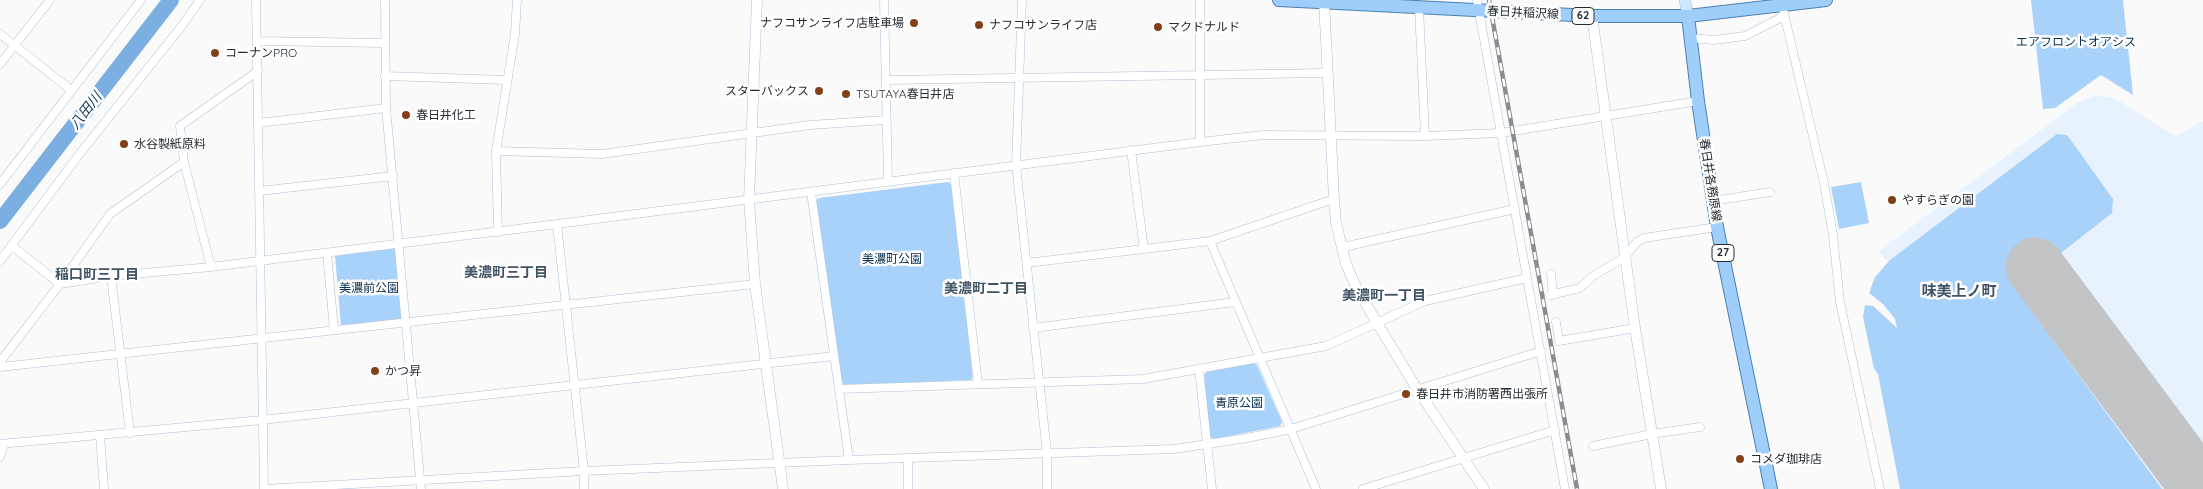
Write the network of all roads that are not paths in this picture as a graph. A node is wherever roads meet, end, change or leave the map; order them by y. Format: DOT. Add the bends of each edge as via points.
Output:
graph roads {
  1 [pos="50,0"];
  2 [pos="141,0"];
  3 [pos="200,0"];
  4 [pos="256,0"];
  5 [pos="385,0"];
  6 [pos="517,0"];
  7 [pos="757,0"];
  8 [pos="884,0"];
  9 [pos="1022,0"];
  10 [pos="1200,0"];
  11 [pos="1279,0"];
  12 [pos="1685,0"];
  13 [pos="1826,0"];
  14 [pos="1324,1"];
  15 [pos="1478,6"];
  16 [pos="1782,7"];
  17 [pos="1419,8"];
  18 [pos="1592,16"];
  19 [pos="1688,16"];
  20 [pos="0,34"];
  21 [pos="1690,38"];
  22 [pos="258,41"];
  23 [pos="384,43"];
  24 [pos="15,46"];
  25 [pos="0,64"];
  26 [pos="258,71"];
  27 [pos="1326,73"];
  28 [pos="1200,74"];
  29 [pos="385,76"];
  30 [pos="1019,78"];
  31 [pos="507,80"];
  32 [pos="886,80"];
  33 [pos="71,90"];
  34 [pos="1698,101"];
  35 [pos="386,108"];
  36 [pos="1606,116"];
  37 [pos="886,120"];
  38 [pos="259,124"];
  39 [pos="751,132"];
  40 [pos="1501,133"];
  41 [pos="1331,135"];
  42 [pos="1424,136"];
  43 [pos="1200,142"];
  44 [pos="1131,150"];
  45 [pos="496,151"];
  46 [pos="184,162"];
  47 [pos="1016,165"];
  48 [pos="954,173"];
  49 [pos="393,176"];
  50 [pos="888,181"];
  51 [pos="0,184"];
  52 [pos="259,191"];
  53 [pos="811,192"];
  54 [pos="1770,192"];
  55 [pos="749,200"];
  56 [pos="1334,200"];
  57 [pos="1714,201"];
  58 [pos="1515,209"];
  59 [pos="557,224"];
  60 [pos="1717,227"];
  61 [pos="498,232"];
  62 [pos="1210,241"];
  63 [pos="400,244"];
  64 [pos="12,246"];
  65 [pos="1343,247"];
  66 [pos="1144,249"];
  67 [pos="327,252"];
  68 [pos="1625,257"];
  69 [pos="260,260"];
  70 [pos="0,261"];
  71 [pos="1027,263"];
  72 [pos="211,267"];
  73 [pos="1551,274"];
  74 [pos="111,276"];
  75 [pos="1527,278"];
  76 [pos="60,284"];
  77 [pos="755,284"];
  78 [pos="1235,302"];
  79 [pos="566,304"];
  80 [pos="406,322"];
  81 [pos="1556,322"];
  82 [pos="1376,323"];
  83 [pos="1033,328"];
  84 [pos="1635,328"];
  85 [pos="334,330"];
  86 [pos="261,338"];
  87 [pos="1541,351"];
  88 [pos="121,355"];
  89 [pos="834,356"];
  90 [pos="1260,358"];
  91 [pos="0,362"];
  92 [pos="767,364"];
  93 [pos="0,367"];
  94 [pos="1199,369"];
  95 [pos="1039,382"];
  96 [pos="978,384"];
  97 [pos="575,386"];
  98 [pos="839,389"];
  99 [pos="1417,389"];
  100 [pos="413,404"];
  101 [pos="262,420"];
  102 [pos="1700,427"];
  103 [pos="1291,429"];
  104 [pos="1555,430"];
  105 [pos="130,433"];
  106 [pos="1652,434"];
  107 [pos="100,435"];
  108 [pos="2,444"];
  109 [pos="1207,445"];
  110 [pos="1593,446"];
  111 [pos="1047,453"];
  112 [pos="0,457"];
  113 [pos="1463,457"];
  114 [pos="908,458"];
  115 [pos="849,460"];
  116 [pos="781,463"];
  117 [pos="584,471"];
  118 [pos="420,480"];
  119 [pos="322,488"];
  120 [pos="104,489"];
  121 [pos="421,489"];
  122 [pos="584,489"];
  123 [pos="783,489"];
  124 [pos="908,489"];
  125 [pos="1047,489"];
  126 [pos="1212,489"];
  127 [pos="1316,489"];
  128 [pos="1363,489"];
  129 [pos="1484,489"];
  130 [pos="1565,489"];
  131 [pos="1661,489"];
  132 [pos="1772,489"];
  133 [pos="1880,489"];
  1 -- 24 [label="street"];
  2 -- 33 [label="street"];
  3 -- 64 [label="street"];
  4 -- 22 [label="street"];
  5 -- 23 [label="street"];
  6 -- 31 [label="street"];
  7 -- 39 [label="street"];
  8 -- 32 [label="street"];
  9 -- 30 [label="street"];
  10 -- 28 [label="street"];
  11 -- 14 [label="main road, 春日井稲沢線 / 62"];
  12 -- 19 [label="main road"];
  13 -- 16 [label="main road, 春日井稲沢線 / 62"];
  14 -- 17 [label="main road, 春日井稲沢線 / 62"];
  14 -- 27 [label="street"];
  15 -- 17 [label="main road, 春日井稲沢線 / 62"];
  15 -- 18 [label="main road, 春日井稲沢線 / 62"];
  15 -- 40 [label="street"];
  16 -- 19 [label="main road, 春日井稲沢線 / 62"];
  16 -- 21 [label="street" via="1745,36 1714,40"];
  16 -- 133 [label="street" via="1824,183 1840,302"];
  17 -- 42 [label="street"];
  18 -- 19 [label="main road, 春日井稲沢線 / 62"];
  18 -- 36 [label="street"];
  19 -- 21 [label="main road, 春日井各務原線 / 27"];
  20 -- 24 [label="street"];
  21 -- 34 [label="main road, 春日井各務原線 / 27"];
  22 -- 23 [label="street"];
  22 -- 26 [label="street"];
  23 -- 29 [label="street"];
  24 -- 25 [label="street"];
  24 -- 33 [label="street"];
  26 -- 38 [label="street"];
  26 -- 46 [label="street" via="180,126"];
  27 -- 28 [label="street"];
  27 -- 41 [label="street"];
  28 -- 30 [label="street"];
  28 -- 43 [label="street"];
  29 -- 31 [label="street"];
  29 -- 35 [label="street"];
  30 -- 32 [label="street"];
  30 -- 47 [label="street"];
  31 -- 45 [label="street"];
  32 -- 37 [label="street"];
  33 -- 51 [label="street"];
  34 -- 36 [label="street"];
  34 -- 57 [label="main road, 春日井各務原線 / 27"];
  35 -- 38 [label="street"];
  35 -- 49 [label="street"];
  36 -- 40 [label="street"];
  36 -- 68 [label="street"];
  37 -- 39 [label="street"];
  37 -- 50 [label="street"];
  38 -- 52 [label="street"];
  39 -- 45 [label="street" via="602,154"];
  39 -- 55 [label="street"];
  40 -- 42 [label="street"];
  40 -- 58 [label="street"];
  41 -- 42 [label="street"];
  41 -- 43 [label="street" via="1263,135"];
  41 -- 56 [label="street"];
  43 -- 44 [label="street"];
  44 -- 47 [label="street"];
  44 -- 66 [label="street"];
  45 -- 61 [label="street"];
  46 -- 72 [label="street"];
  46 -- 76 [label="street" via="110,214"];
  47 -- 48 [label="street"];
  47 -- 71 [label="street"];
  48 -- 50 [label="street"];
  48 -- 96 [label="street"];
  49 -- 52 [label="street"];
  49 -- 63 [label="street"];
  50 -- 53 [label="street"];
  52 -- 69 [label="street"];
  53 -- 55 [label="street"];
  53 -- 89 [label="street"];
  54 -- 57 [label="street"];
  55 -- 59 [label="street"];
  55 -- 77 [label="street"];
  56 -- 62 [label="street"];
  56 -- 65 [label="street"];
  57 -- 60 [label="main road, 春日井各務原線 / 27"];
  58 -- 65 [label="street"];
  58 -- 75 [label="street"];
  59 -- 61 [label="street"];
  59 -- 79 [label="street"];
  60 -- 68 [label="street" via="1644,238"];
  60 -- 132 [label="main road, 春日井各務原線 / 27"];
  61 -- 63 [label="street"];
  62 -- 66 [label="street"];
  62 -- 78 [label="street"];
  63 -- 67 [label="street"];
  63 -- 80 [label="street"];
  64 -- 70 [label="street"];
  64 -- 76 [label="street"];
  65 -- 82 [label="street" via="1346,264"];
  66 -- 71 [label="street"];
  67 -- 69 [label="street"];
  67 -- 85 [label="street"];
  68 -- 73 [label="street" via="1593,276 1580,288 1552,295"];
  68 -- 84 [label="street"];
  69 -- 72 [label="street"];
  69 -- 86 [label="street"];
  71 -- 83 [label="street"];
  72 -- 74 [label="street"];
  74 -- 76 [label="street"];
  74 -- 88 [label="street"];
  75 -- 82 [label="street" via="1425,301"];
  75 -- 87 [label="street"];
  76 -- 91 [label="street"];
  77 -- 79 [label="street"];
  77 -- 92 [label="street"];
  78 -- 83 [label="street"];
  78 -- 90 [label="street"];
  79 -- 80 [label="street"];
  79 -- 97 [label="street"];
  80 -- 85 [label="street"];
  80 -- 100 [label="street"];
  81 -- 84 [label="street" via="1559,341"];
  82 -- 90 [label="street" via="1326,346"];
  82 -- 99 [label="street"];
  83 -- 95 [label="street"];
  84 -- 106 [label="street"];
  85 -- 86 [label="street"];
  86 -- 88 [label="street"];
  86 -- 101 [label="street"];
  87 -- 99 [label="street"];
  87 -- 104 [label="street"];
  88 -- 93 [label="street"];
  88 -- 105 [label="street"];
  89 -- 92 [label="street"];
  89 -- 98 [label="street"];
  90 -- 94 [label="street"];
  90 -- 103 [label="street"];
  92 -- 97 [label="street"];
  92 -- 116 [label="street"];
  94 -- 95 [label="street" via="1143,379"];
  94 -- 109 [label="street"];
  95 -- 96 [label="street"];
  95 -- 111 [label="street"];
  96 -- 98 [label="street"];
  97 -- 100 [label="street"];
  97 -- 117 [label="street"];
  98 -- 115 [label="street"];
  99 -- 103 [label="street"];
  99 -- 113 [label="street"];
  100 -- 101 [label="street"];
  100 -- 118 [label="street"];
  101 -- 105 [label="street"];
  101 -- 119 [label="street" via="264,489"];
  102 -- 106 [label="street"];
  103 -- 109 [label="street"];
  103 -- 127 [label="street"];
  104 -- 113 [label="street"];
  104 -- 130 [label="street"];
  105 -- 107 [label="street"];
  106 -- 110 [label="street"];
  106 -- 131 [label="street"];
  107 -- 108 [label="street"];
  107 -- 120 [label="street"];
  108 -- 112 [label="street"];
  109 -- 111 [label="street"];
  109 -- 126 [label="street"];
  111 -- 114 [label="street"];
  111 -- 125 [label="street"];
  113 -- 128 [label="street"];
  113 -- 129 [label="street"];
  114 -- 115 [label="street"];
  114 -- 124 [label="street"];
  115 -- 116 [label="street"];
  116 -- 117 [label="street"];
  116 -- 123 [label="street"];
  117 -- 118 [label="street"];
  117 -- 122 [label="street"];
  118 -- 119 [label="street"];
  118 -- 121 [label="street"];
}
